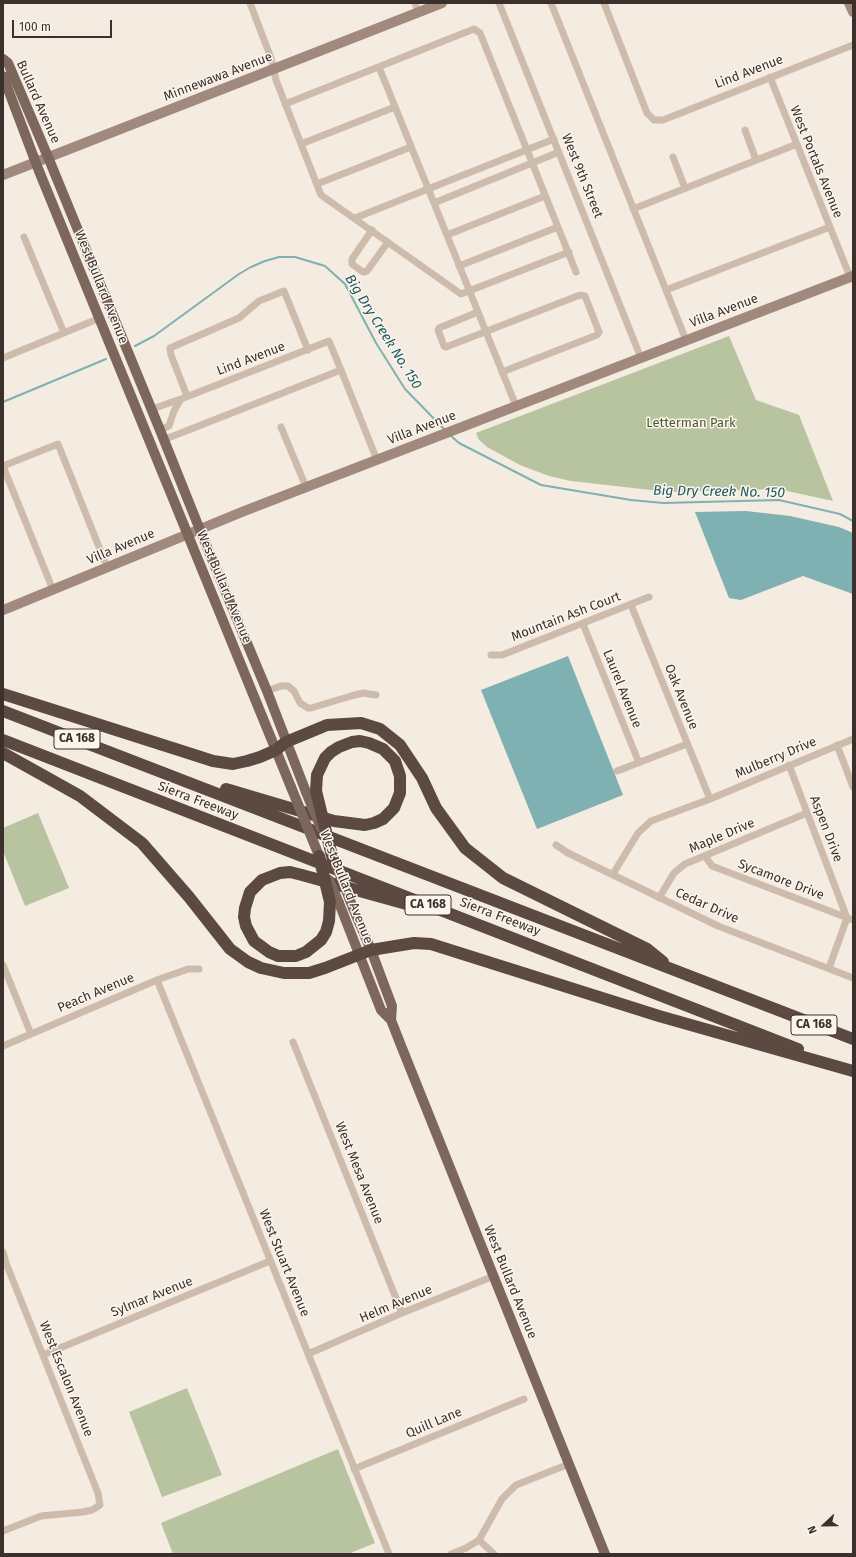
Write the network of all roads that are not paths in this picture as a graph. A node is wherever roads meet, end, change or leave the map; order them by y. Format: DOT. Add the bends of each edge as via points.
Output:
graph roads {
  1 [pos="250,3"];
  2 [pos="442,3"];
  3 [pos="499,3"];
  4 [pos="551,3"];
  5 [pos="604,3"];
  6 [pos="849,3"];
  7 [pos="417,8"];
  8 [pos="853,12"];
  9 [pos="853,45"];
  10 [pos="3,59"];
  11 [pos="379,67"];
  12 [pos="273,69"];
  13 [pos="3,76"];
  14 [pos="770,77"];
  15 [pos="286,104"];
  16 [pos="395,107"];
  17 [pos="745,130"];
  18 [pos="554,139"];
  19 [pos="301,144"];
  20 [pos="796,144"];
  21 [pos="411,147"];
  22 [pos="527,150"];
  23 [pos="559,152"];
  24 [pos="48,157"];
  25 [pos="673,157"];
  26 [pos="756,160"];
  27 [pos="36,162"];
  28 [pos="532,163"];
  29 [pos="3,175"];
  30 [pos="317,184"];
  31 [pos="685,188"];
  32 [pos="428,190"];
  33 [pos="545,196"];
  34 [pos="53,203"];
  35 [pos="434,203"];
  36 [pos="633,208"];
  37 [pos="355,218"];
  38 [pos="830,226"];
  39 [pos="558,227"];
  40 [pos="372,230"];
  41 [pos="447,235"];
  42 [pos="24,237"];
  43 [pos="388,242"];
  44 [pos="568,252"];
  45 [pos="87,253"];
  46 [pos="459,266"];
  47 [pos="576,272"];
  48 [pos="851,277"];
  49 [pos="666,290"];
  50 [pos="469,291"];
  51 [pos="478,312"];
  52 [pos="100,318"];
  53 [pos="486,332"];
  54 [pos="64,333"];
  55 [pos="686,340"];
  56 [pos="308,350"];
  57 [pos="3,358"];
  58 [pos="641,358"];
  59 [pos="341,370"];
  60 [pos="502,372"];
  61 [pos="136,373"];
  62 [pos="184,397"];
  63 [pos="516,406"];
  64 [pos="152,409"];
  65 [pos="281,427"];
  66 [pos="160,430"];
  67 [pos="163,440"];
  68 [pos="377,460"];
  69 [pos="3,466"];
  70 [pos="306,487"];
  71 [pos="199,529"];
  72 [pos="187,533"];
  73 [pos="107,567"];
  74 [pos="53,590"];
  75 [pos="649,597"];
  76 [pos="631,605"];
  77 [pos="3,610"];
  78 [pos="583,624"];
  79 [pos="230,637"];
  80 [pos="491,655"];
  81 [pos="266,691"];
  82 [pos="3,694"];
  83 [pos="376,694"];
  84 [pos="3,711"];
  85 [pos="853,739"];
  86 [pos="3,740"];
  87 [pos="286,742"];
  88 [pos="687,744"];
  89 [pos="837,745"];
  90 [pos="276,750"];
  91 [pos="3,753"];
  92 [pos="639,763"];
  93 [pos="789,765"];
  94 [pos="151,767"];
  95 [pos="617,771"];
  96 [pos="853,787"];
  97 [pos="311,792"];
  98 [pos="710,799"];
  99 [pos="807,813"];
  100 [pos="556,845"];
  101 [pos="319,856"];
  102 [pos="705,856"];
  103 [pos="333,860"];
  104 [pos="613,874"];
  105 [pos="659,898"];
  106 [pos="334,903"];
  107 [pos="850,919"];
  108 [pos="488,927"];
  109 [pos="371,950"];
  110 [pos="359,955"];
  111 [pos="3,966"];
  112 [pos="829,968"];
  113 [pos="199,969"];
  114 [pos="672,970"];
  115 [pos="853,978"];
  116 [pos="157,980"];
  117 [pos="391,1020"];
  118 [pos="31,1034"];
  119 [pos="853,1040"];
  120 [pos="294,1042"];
  121 [pos="3,1046"];
  122 [pos="853,1071"];
  123 [pos="3,1252"];
  124 [pos="270,1261"];
  125 [pos="5,1264"];
  126 [pos="494,1276"];
  127 [pos="402,1313"];
  128 [pos="308,1354"];
  129 [pos="43,1355"];
  130 [pos="524,1399"];
  131 [pos="569,1464"];
  132 [pos="354,1470"];
  133 [pos="3,1531"];
  134 [pos="479,1540"];
  135 [pos="389,1554"];
  136 [pos="451,1554"];
  137 [pos="494,1554"];
  138 [pos="605,1554"];
  1 -- 12 [label="street"];
  2 -- 7 [label="main road, Minnewawa Avenue"];
  3 -- 18 [label="street, West 9th Street"];
  4 -- 36 [label="street"];
  5 -- 14 [label="street, Lind Avenue" via="648,113 654,120 663,120"];
  6 -- 8 [label="main road"];
  7 -- 12 [label="main road, Minnewawa Avenue"];
  9 -- 14 [label="street, Lind Avenue"];
  10 -- 24 [label="main road, Bullard Avenue" via="8,64"];
  11 -- 15 [label="street"];
  11 -- 16 [label="street"];
  11 -- 22 [label="street" via="474,29 480,33"];
  12 -- 15 [label="street"];
  12 -- 24 [label="main road, Minnewawa Avenue"];
  13 -- 27 [label="main road, Bullard Avenue"];
  14 -- 20 [label="street, West Portals Avenue"];
  15 -- 19 [label="street"];
  16 -- 19 [label="street"];
  16 -- 21 [label="street"];
  17 -- 26 [label="street"];
  18 -- 22 [label="street"];
  18 -- 23 [label="street, West 9th Street"];
  19 -- 30 [label="street"];
  20 -- 26 [label="street"];
  20 -- 38 [label="street, West Portals Avenue"];
  21 -- 30 [label="street"];
  21 -- 32 [label="street"];
  22 -- 28 [label="street"];
  22 -- 32 [label="street"];
  23 -- 28 [label="street"];
  23 -- 58 [label="street, West 9th Street"];
  24 -- 27 [label="main road, Minnewawa Avenue"];
  24 -- 45 [label="main road, West Bullard Avenue"];
  25 -- 31 [label="street"];
  26 -- 31 [label="street"];
  27 -- 29 [label="main road, Minnewawa Avenue"];
  27 -- 34 [label="main road, West Bullard Avenue"];
  28 -- 33 [label="street"];
  28 -- 35 [label="street"];
  30 -- 37 [label="street" via="322,195"];
  31 -- 36 [label="street"];
  32 -- 35 [label="street"];
  32 -- 37 [label="street"];
  33 -- 39 [label="street"];
  33 -- 41 [label="street"];
  34 -- 45 [label="main road" via="67,221 77,247"];
  34 -- 52 [label="main road, West Bullard Avenue"];
  35 -- 41 [label="street"];
  36 -- 49 [label="street"];
  37 -- 40 [label="street"];
  38 -- 48 [label="street, West Portals Avenue"];
  38 -- 49 [label="street"];
  39 -- 44 [label="street"];
  39 -- 46 [label="street"];
  40 -- 43 [label="street"];
  40 -- 43 [label="street" via="352,259 352,264 363,272 367,271"];
  41 -- 46 [label="street"];
  42 -- 54 [label="street"];
  43 -- 50 [label="street" via="461,294"];
  44 -- 47 [label="street"];
  44 -- 50 [label="street"];
  45 -- 61 [label="main road, West Bullard Avenue"];
  46 -- 50 [label="street"];
  48 -- 55 [label="main road, Villa Avenue"];
  49 -- 55 [label="street"];
  50 -- 51 [label="street"];
  51 -- 53 [label="street"];
  51 -- 53 [label="street" via="439,328 444,346"];
  52 -- 54 [label="street"];
  52 -- 61 [label="main road" via="108,322 118,346"];
  52 -- 72 [label="main road, West Bullard Avenue"];
  53 -- 60 [label="street"];
  53 -- 60 [label="street" via="580,295 585,296 599,332 597,335"];
  54 -- 57 [label="street"];
  55 -- 58 [label="main road, Villa Avenue"];
  56 -- 59 [label="street, Lind Avenue" via="329,341"];
  56 -- 62 [label="street, Lind Avenue"];
  56 -- 62 [label="street" via="284,291 259,301 239,318 170,348"];
  58 -- 63 [label="main road, Villa Avenue"];
  59 -- 67 [label="street"];
  59 -- 68 [label="street"];
  60 -- 63 [label="street"];
  61 -- 64 [label="main road, West Bullard Avenue"];
  62 -- 64 [label="street, Lind Avenue"];
  62 -- 66 [label="street" via="174,411 169,426"];
  63 -- 68 [label="main road, Villa Avenue"];
  64 -- 66 [label="main road, West Bullard Avenue"];
  65 -- 70 [label="street"];
  66 -- 67 [label="main road, West Bullard Avenue"];
  67 -- 71 [label="main road, West Bullard Avenue"];
  68 -- 70 [label="main road, Villa Avenue"];
  69 -- 73 [label="street" via="58,444"];
  69 -- 74 [label="street"];
  70 -- 71 [label="main road, Villa Avenue"];
  71 -- 72 [label="main road, Villa Avenue"];
  71 -- 81 [label="main road, West Bullard Avenue"];
  72 -- 73 [label="main road, Villa Avenue"];
  72 -- 79 [label="main road, West Bullard Avenue"];
  73 -- 74 [label="main road, Villa Avenue"];
  74 -- 77 [label="main road, Villa Avenue"];
  75 -- 76 [label="street, Mountain Ash Court"];
  76 -- 78 [label="street, Mountain Ash Court"];
  76 -- 88 [label="street, Oak Avenue"];
  78 -- 80 [label="street, Mountain Ash Court" via="502,655"];
  78 -- 92 [label="street, Laurel Avenue"];
  79 -- 81 [label="main road" via="250,668 259,688"];
  79 -- 90 [label="main road, West Bullard Avenue"];
  81 -- 83 [label="street" via="288,686 294,691 300,703 312,708 357,695"];
  81 -- 87 [label="main road, West Bullard Avenue"];
  82 -- 90 [label="highway" via="213,761 233,764 247,762"];
  84 -- 94 [label="highway, Sierra Freeway / CA 168"];
  85 -- 89 [label="street, Mulberry Drive"];
  86 -- 108 [label="highway, Sierra Freeway / CA 168"];
  87 -- 90 [label="highway"];
  87 -- 97 [label="main road, West Bullard Avenue"];
  87 -- 114 [label="highway" via="327,725 361,723 380,729 400,745 422,778 436,808 465,848 503,878 647,949"];
  88 -- 92 [label="street"];
  88 -- 98 [label="street, Oak Avenue"];
  89 -- 93 [label="street, Mulberry Drive"];
  89 -- 96 [label="street"];
  90 -- 101 [label="main road, West Bullard Avenue, bridge"];
  91 -- 110 [label="highway" via="80,796 142,843 189,897 223,942 248,962 272,971 297,974 325,968"];
  92 -- 95 [label="street"];
  93 -- 98 [label="street, Mulberry Drive"];
  93 -- 99 [label="street, Aspen Drive"];
  94 -- 97 [label="highway" via="334,820 365,825 383,819 394,808 400,793 400,776 395,761 383,749 369,743 352,742 339,747 325,758"];
  94 -- 114 [label="highway, Sierra Freeway / CA 168"];
  97 -- 103 [label="highway, bridge"];
  98 -- 104 [label="street, Mulberry Drive" via="650,821 638,833"];
  99 -- 102 [label="street, Maple Drive"];
  99 -- 107 [label="street, Aspen Drive"];
  100 -- 104 [label="street, Cedar Drive"];
  101 -- 106 [label="highway, bridge"];
  102 -- 105 [label="street, Maple Drive" via="685,864 674,873"];
  102 -- 107 [label="street, Sycamore Drive" via="712,866"];
  103 -- 109 [label="main road, West Bullard Avenue, bridge"];
  104 -- 105 [label="street, Cedar Drive"];
  105 -- 112 [label="street, Cedar Drive" via="718,926"];
  106 -- 108 [label="highway" via="326,932 321,940 306,952 296,956 278,956 254,941 244,917 250,892 255,886 269,876 290,872"];
  106 -- 110 [label="main road, West Bullard Avenue"];
  107 -- 112 [label="street"];
  108 -- 122 [label="highway, Sierra Freeway / CA 168"];
  109 -- 110 [label="highway"];
  109 -- 117 [label="main road, West Bullard Avenue" via="392,1006"];
  109 -- 122 [label="highway" via="414,943 431,944 659,1016"];
  110 -- 117 [label="main road, West Bullard Avenue" via="381,1010"];
  111 -- 118 [label="street"];
  112 -- 115 [label="street, Cedar Drive"];
  113 -- 116 [label="street, Peach Avenue" via="188,969"];
  114 -- 119 [label="highway, Sierra Freeway / CA 168"];
  116 -- 118 [label="street, Peach Avenue"];
  116 -- 124 [label="street, West Stuart Avenue"];
  117 -- 126 [label="main road, West Bullard Avenue"];
  118 -- 121 [label="street, Peach Avenue"];
  120 -- 127 [label="street, West Mesa Avenue"];
  123 -- 125 [label="street, West Escalon Avenue"];
  124 -- 128 [label="street, West Stuart Avenue"];
  124 -- 129 [label="street, Sylmar Avenue"];
  125 -- 129 [label="street, West Escalon Avenue"];
  126 -- 127 [label="street, Helm Avenue"];
  126 -- 131 [label="main road, West Bullard Avenue"];
  127 -- 128 [label="street, Helm Avenue"];
  128 -- 132 [label="street, West Stuart Avenue"];
  129 -- 133 [label="street, West Escalon Avenue" via="98,1494 100,1505 83,1512 41,1516"];
  130 -- 132 [label="street, Quill Lane"];
  131 -- 134 [label="street" via="516,1485 502,1498"];
  131 -- 138 [label="main road, West Bullard Avenue"];
  132 -- 135 [label="street, West Stuart Avenue"];
  134 -- 136 [label="street"];
  134 -- 137 [label="street"];
}
